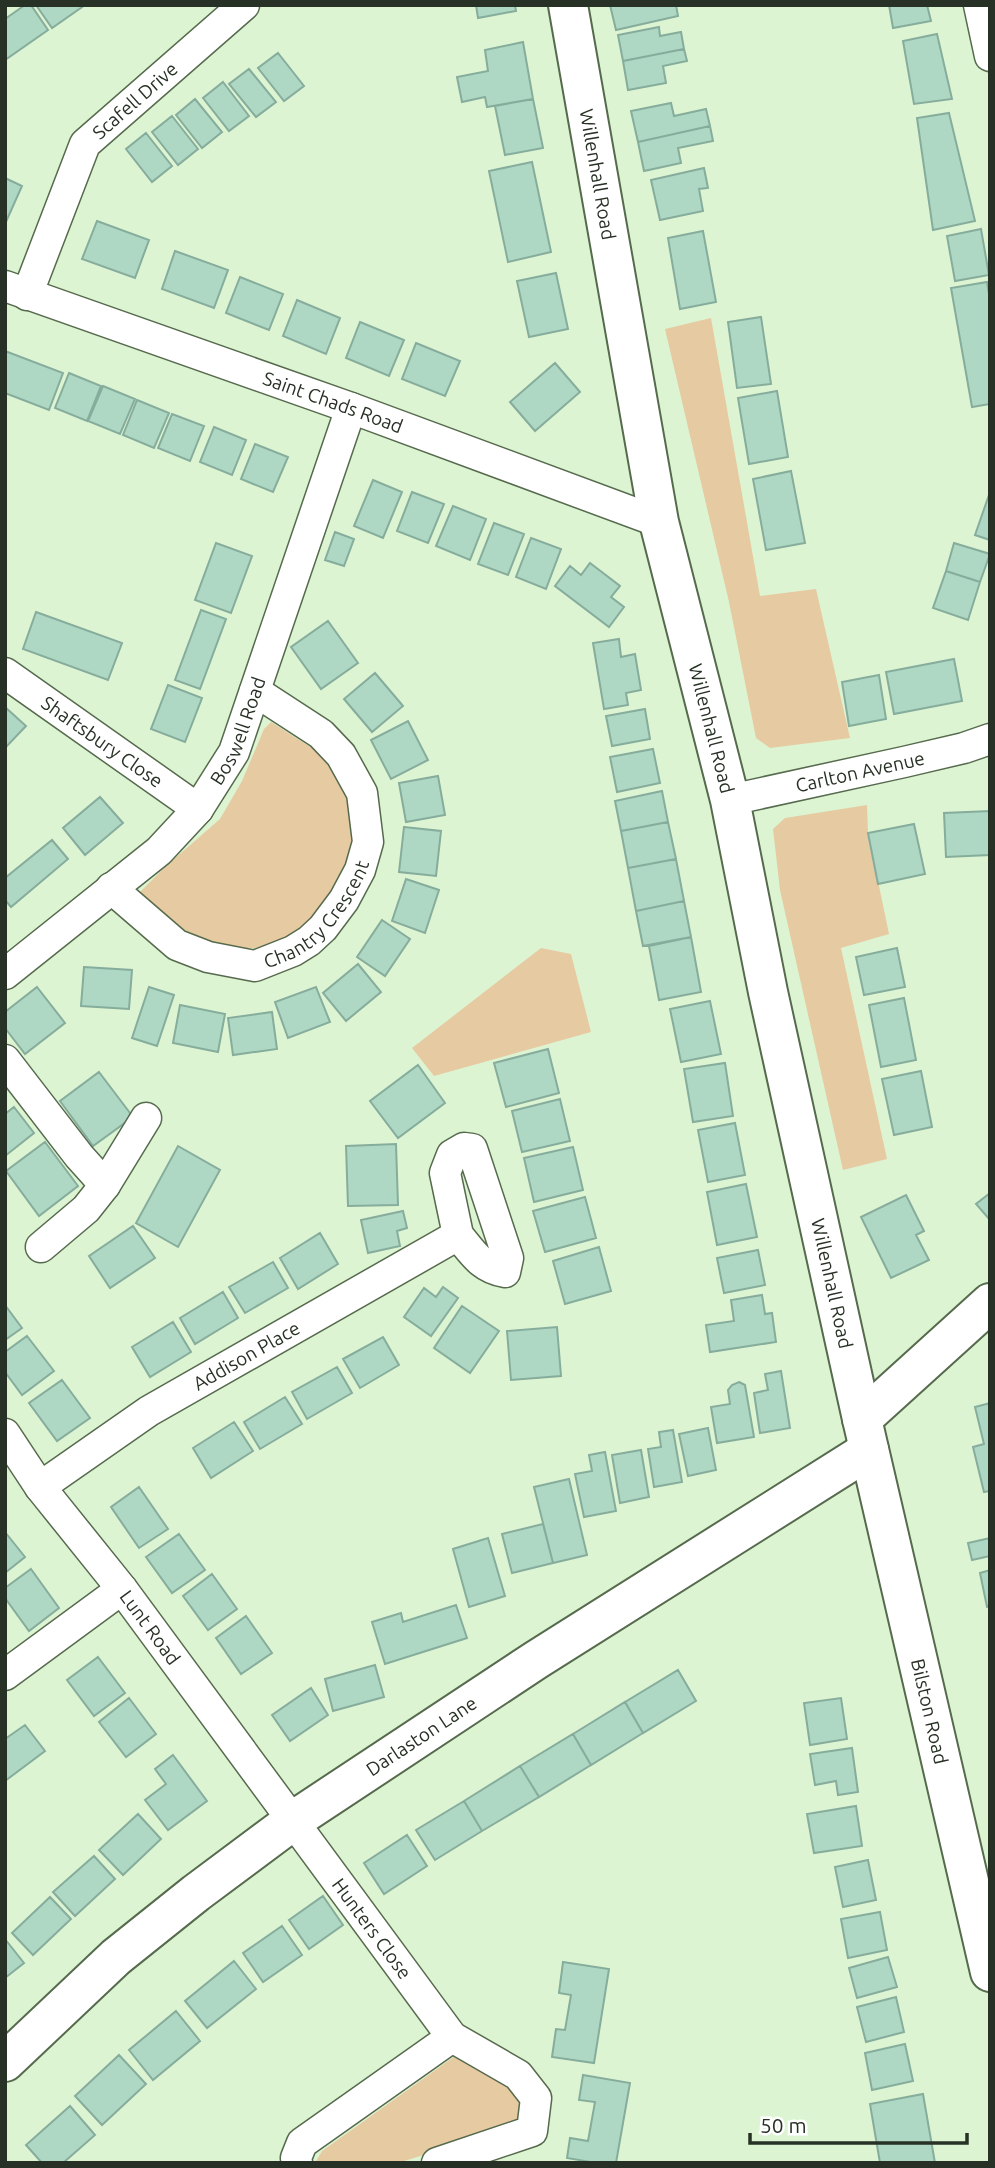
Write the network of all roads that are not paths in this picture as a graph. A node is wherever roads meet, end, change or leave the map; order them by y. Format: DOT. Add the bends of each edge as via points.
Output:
graph roads {
  1 [pos="244,5"];
  2 [pos="568,5"];
  3 [pos="979,5"];
  4 [pos="990,55"];
  5 [pos="16,291"];
  6 [pos="351,408"];
  7 [pos="659,522"];
  8 [pos="5,673"];
  9 [pos="255,691"];
  10 [pos="990,739"];
  11 [pos="730,800"];
  12 [pos="198,809"];
  13 [pos="111,888"];
  14 [pos="5,974"];
  15 [pos="5,1060"];
  16 [pos="146,1118"];
  17 [pos="105,1185"];
  18 [pos="458,1235"];
  19 [pos="41,1247"];
  20 [pos="990,1303"];
  21 [pos="5,1434"];
  22 [pos="866,1434"];
  23 [pos="40,1487"];
  24 [pos="122,1589"];
  25 [pos="5,1675"];
  26 [pos="294,1820"];
  27 [pos="990,1972"];
  28 [pos="452,2037"];
  29 [pos="5,2062"];
  30 [pos="297,2163"];
  31 [pos="437,2163"];
  1 -- 5 [label="street, Scafell Drive" via="85,144"];
  2 -- 7 [label="main road, Willenhall Road"];
  3 -- 4 [label="street"];
  5 -- 6 [label="street, Saint Chads Road"];
  6 -- 7 [label="street, Saint Chads Road"];
  6 -- 9 [label="street, Boswell Road"];
  7 -- 11 [label="main road, Willenhall Road"];
  8 -- 12 [label="street, Shaftsbury Close"];
  9 -- 12 [label="street, Boswell Road" via="234,752"];
  9 -- 13 [label="street, Chantry Crescent" via="321,734 341,755 362,793 368,842 344,900 309,941 255,966 208,957 177,945"];
  10 -- 11 [label="street, Carlton Avenue"];
  11 -- 22 [label="main road, Willenhall Road"];
  12 -- 13 [label="street, Boswell Road" via="159,851"];
  13 -- 14 [label="street, Boswell Road"];
  15 -- 17 [label="street"];
  16 -- 17 [label="street"];
  17 -- 19 [label="street" via="86,1209"];
  18 -- 23 [label="street, Addison Place" via="149,1411"];
  20 -- 22 [label="main road, Darlaston Lane"];
  21 -- 23 [label="street, Lunt Road"];
  22 -- 26 [label="main road, Darlaston Lane"];
  22 -- 27 [label="main road, Bilston Road"];
  23 -- 24 [label="street, Lunt Road"];
  24 -- 25 [label="street"];
  24 -- 26 [label="street, Lunt Road"];
  26 -- 28 [label="street, Hunters Close"];
  26 -- 29 [label="main road, Darlaston Lane" via="116,1957"];
  28 -- 30 [label="street" via="302,2143"];
  28 -- 31 [label="street, Hunters Close" via="518,2075 536,2098 535,2114 532,2131"];
}
